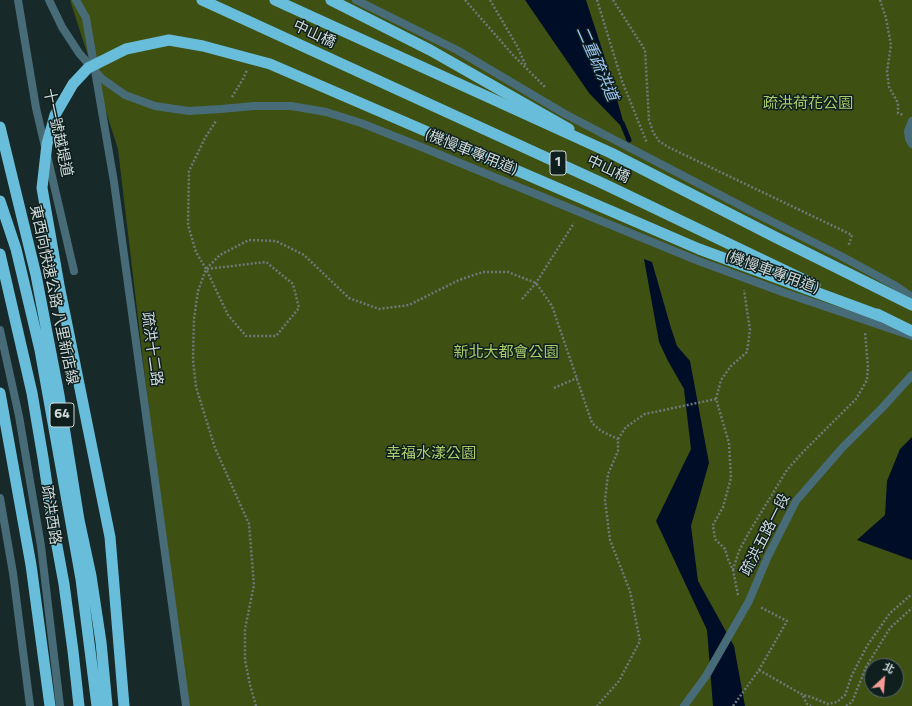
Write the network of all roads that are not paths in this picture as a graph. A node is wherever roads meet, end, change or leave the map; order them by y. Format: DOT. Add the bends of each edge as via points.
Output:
graph roads {
  1 [pos="18,0"];
  2 [pos="49,0"];
  3 [pos="76,0"];
  4 [pos="202,0"];
  5 [pos="275,0"];
  6 [pos="331,0"];
  7 [pos="356,0"];
  8 [pos="912,121"];
  9 [pos="0,127"];
  10 [pos="912,144"];
  11 [pos="611,153"];
  12 [pos="0,201"];
  13 [pos="0,254"];
  14 [pos="74,271"];
  15 [pos="912,297"];
  16 [pos="912,305"];
  17 [pos="882,317"];
  18 [pos="0,330"];
  19 [pos="912,331"];
  20 [pos="912,336"];
  21 [pos="912,375"];
  22 [pos="0,394"];
  23 [pos="0,498"];
  24 [pos="30,706"];
  25 [pos="50,706"];
  26 [pos="60,706"];
  27 [pos="79,706"];
  28 [pos="97,706"];
  29 [pos="107,706"];
  30 [pos="124,706"];
  31 [pos="186,706"];
  32 [pos="684,706"];
  1 -- 14 [label="street, 十一號越堤道" via="36,108"];
  2 -- 20 [label="street, (機慢車專用道), bridge" via="79,53 101,78 125,94 155,106 189,111 291,106 326,112 414,144 696,260"];
  3 -- 31 [label="street, 疏洪十二路" via="86,18 114,182"];
  4 -- 17 [label="highway, 中山橋 / 1, bridge" via="604,184"];
  5 -- 11 [label="highway, 中山橋 / 1, bridge"];
  6 -- 11 [label="highway, bridge" via="430,50"];
  7 -- 15 [label="street, bridge" via="457,50 565,114 841,256"];
  8 -- 10 [label="street" via="908,131"];
  9 -- 29 [label="highway, 東西向快速公路 八里新店線 / 64" via="36,275 59,395 92,583"];
  11 -- 16 [label="highway, 中山橋 / 1, bridge"];
  12 -- 28 [label="highway" via="16,249 40,350 81,579"];
  13 -- 27 [label="highway, 64" via="32,392 44,458 52,524 64,584"];
  17 -- 19 [label="highway, 中山橋 / 1, bridge"];
  17 -- 30 [label="highway, bridge" via="699,249 270,64 203,46 169,40 126,49 88,68 73,84 55,115 47,144 42,188 110,537"];
  18 -- 26 [label="street, 疏洪西路" via="19,416 41,546"];
  21 -- 32 [label="street, 疏洪五路一段" via="842,448 796,501 749,601 706,676"];
  22 -- 25 [label="highway" via="31,565"];
  23 -- 24 [label="street" via="13,574"];
}
